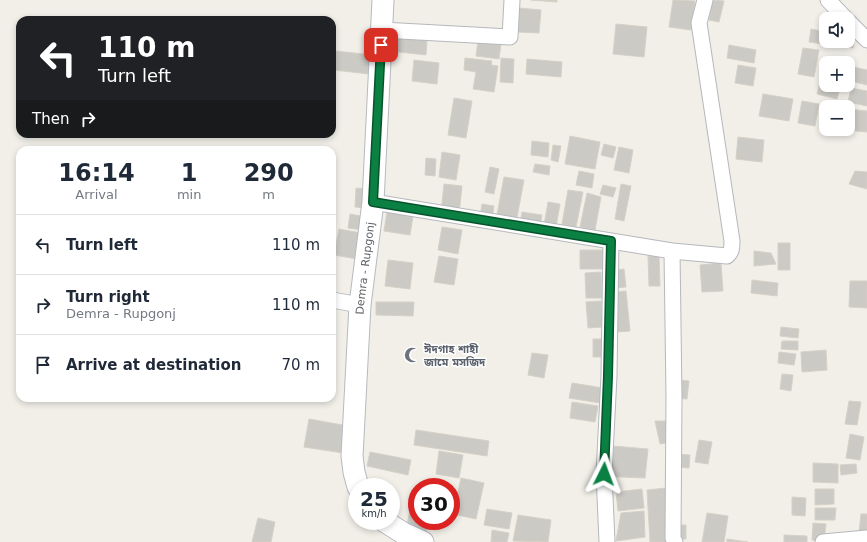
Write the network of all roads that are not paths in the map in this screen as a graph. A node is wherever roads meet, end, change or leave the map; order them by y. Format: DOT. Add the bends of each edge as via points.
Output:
graph roads {
  1 [pos="383,0"];
  2 [pos="512,0"];
  3 [pos="705,0"];
  4 [pos="828,0"];
  5 [pos="839,12"];
  6 [pos="855,28"];
  7 [pos="382,30"];
  8 [pos="867,40"];
  9 [pos="373,202"];
  10 [pos="611,241"];
  11 [pos="672,251"];
  12 [pos="336,301"];
  13 [pos="360,305"];
  14 [pos="356,478"];
  15 [pos="398,530"];
  16 [pos="867,538"];
  17 [pos="423,542"];
  18 [pos="607,542"];
  19 [pos="675,542"];
  20 [pos="823,542"];
  1 -- 7 [label="street, Demra - Rupgonj"];
  2 -- 7 [label="street" via="510,37"];
  3 -- 11 [label="street" via="699,23 732,249 727,256"];
  4 -- 5 [label="street"];
  6 -- 8 [label="street"];
  7 -- 9 [label="street, Demra - Rupgonj"];
  9 -- 10 [label="street"];
  9 -- 13 [label="street, Demra - Rupgonj"];
  10 -- 11 [label="street"];
  10 -- 18 [label="street" via="604,474"];
  11 -- 19 [label="street"];
  12 -- 13 [label="street"];
  13 -- 14 [label="street, Demra - Rupgonj" via="352,456"];
  15 -- 17 [label="street"];
  16 -- 20 [label="street"];
}
